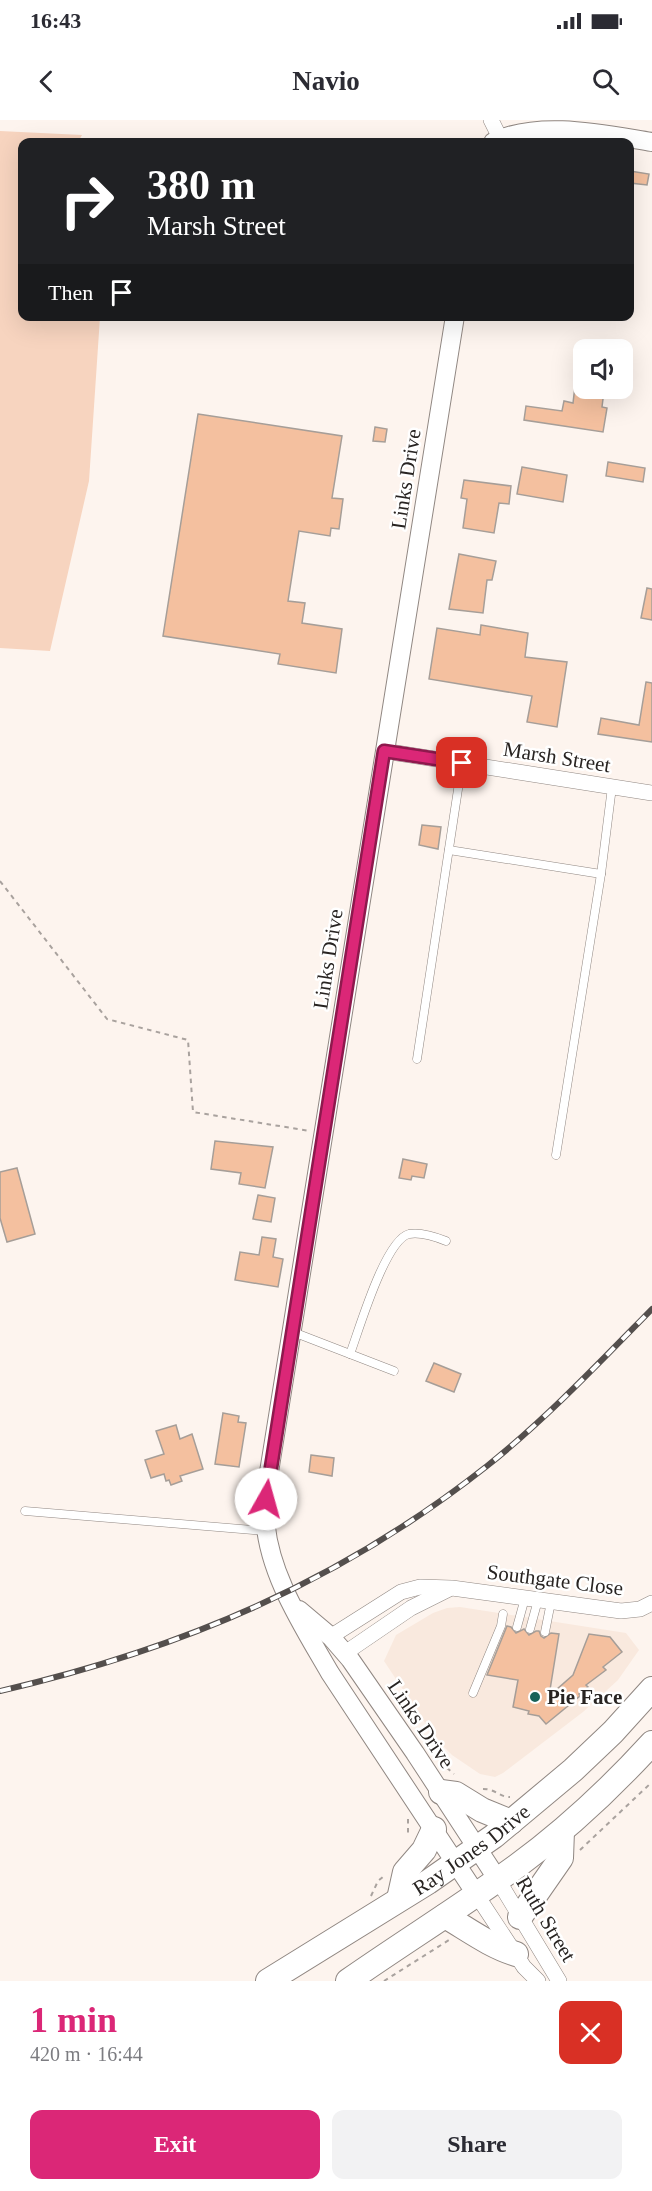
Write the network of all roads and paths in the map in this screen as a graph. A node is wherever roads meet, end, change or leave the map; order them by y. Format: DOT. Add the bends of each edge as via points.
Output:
graph roads {
  1 [pos="491,120"];
  2 [pos="496,138"];
  3 [pos="501,138"];
  4 [pos="628,138"];
  5 [pos="634,139"];
  6 [pos="652,142"];
  7 [pos="454,321"];
  8 [pos="384,751"];
  9 [pos="462,763"];
  10 [pos="612,787"];
  11 [pos="652,794"];
  12 [pos="449,850"];
  13 [pos="601,874"];
  14 [pos="0,881"];
  15 [pos="417,1059"];
  16 [pos="323,1133"];
  17 [pos="556,1155"];
  18 [pos="446,1241"];
  19 [pos="291,1331"];
  20 [pos="350,1354"];
  21 [pos="394,1371"];
  22 [pos="25,1511"];
  23 [pos="267,1531"];
  24 [pos="452,1588"];
  25 [pos="538,1600"];
  26 [pos="652,1603"];
  27 [pos="294,1605"];
  28 [pos="503,1614"];
  29 [pos="517,1628"];
  30 [pos="530,1629"];
  31 [pos="544,1632"];
  32 [pos="330,1637"];
  33 [pos="345,1653"];
  34 [pos="322,1658"];
  35 [pos="652,1689"];
  36 [pos="473,1693"];
  37 [pos="652,1743"];
  38 [pos="416,1753"];
  39 [pos="451,1786"];
  40 [pos="476,1788"];
  41 [pos="538,1800"];
  42 [pos="511,1822"];
  43 [pos="434,1829"];
  44 [pos="562,1831"];
  45 [pos="477,1848"];
  46 [pos="456,1864"];
  47 [pos="498,1880"];
  48 [pos="476,1894"];
  49 [pos="399,1899"];
  50 [pos="446,1917"];
  51 [pos="520,1917"];
  52 [pos="516,1954"];
  53 [pos="267,1981"];
  54 [pos="348,1981"];
  55 [pos="538,1981"];
  56 [pos="559,1981"];
  1 -- 2 [label="street"];
  3 -- 4 [label="street" via="547,129"];
  5 -- 6 [label="street"];
  7 -- 8 [label="street, Links Drive"];
  8 -- 9 [label="street, Marsh Street"];
  8 -- 16 [label="street, Links Drive"];
  9 -- 10 [label="street, Marsh Street"];
  9 -- 12 [label="lane"];
  10 -- 11 [label="street, Marsh Street"];
  10 -- 13 [label="lane"];
  12 -- 13 [label="lane"];
  12 -- 15 [label="lane"];
  13 -- 17 [label="lane"];
  14 -- 16 [label="path" via="107,1019 188,1040 194,1112"];
  16 -- 19 [label="street, Links Drive"];
  18 -- 20 [label="lane" via="419,1234 399,1239 387,1256"];
  19 -- 20 [label="lane"];
  19 -- 23 [label="street, Links Drive" via="267,1483"];
  20 -- 21 [label="lane"];
  22 -- 23 [label="lane"];
  23 -- 27 [label="street, Links Drive" via="275,1568"];
  24 -- 25 [label="street, Southgate Close"];
  24 -- 32 [label="street, Southgate Close" via="409,1588"];
  24 -- 33 [label="street" via="411,1608"];
  25 -- 26 [label="street, Southgate Close" via="621,1611"];
  25 -- 29 [label="lane"];
  25 -- 30 [label="lane"];
  25 -- 31 [label="lane"];
  27 -- 32 [label="street, Links Drive"];
  27 -- 34 [label="street, Links Drive"];
  28 -- 36 [label="lane"];
  32 -- 33 [label="street, Links Drive"];
  32 -- 34 [label="street"];
  33 -- 34 [label="street"];
  33 -- 38 [label="street, Links Drive"];
  34 -- 43 [label="street, Links Drive"];
  35 -- 41 [label="highway, Ray Jones Drive" via="613,1732"];
  37 -- 44 [label="highway, Ray Jones Drive"];
  38 -- 39 [label="street, Links Drive"];
  38 -- 39 [label="path" via="435,1758"];
  39 -- 42 [label="highway" via="456,1794 482,1810"];
  39 -- 45 [label="street, Links Drive"];
  40 -- 41 [label="path" via="493,1788 505,1797"];
  41 -- 42 [label="highway, Ray Jones Drive"];
  42 -- 45 [label="highway, Ray Jones Drive"];
  43 -- 46 [label="street, Links Drive"];
  43 -- 49 [label="highway" via="424,1850 405,1872"];
  44 -- 47 [label="highway, Ray Jones Drive"];
  44 -- 51 [label="highway" via="561,1858"];
  45 -- 46 [label="highway, Ray Jones Drive"];
  45 -- 47 [label="street, Links Drive"];
  46 -- 48 [label="street, Links Drive"];
  46 -- 49 [label="highway, Ray Jones Drive"];
  47 -- 48 [label="highway, Ray Jones Drive"];
  47 -- 51 [label="street, Ruth Street"];
  48 -- 50 [label="highway, Ray Jones Drive"];
  48 -- 52 [label="street, Ruth Street"];
  49 -- 53 [label="highway, Ray Jones Drive"];
  50 -- 52 [label="highway" via="494,1948"];
  50 -- 54 [label="highway, Ray Jones Drive"];
  51 -- 56 [label="street, Ruth Street"];
  52 -- 55 [label="street, Ruth Street"];
}
